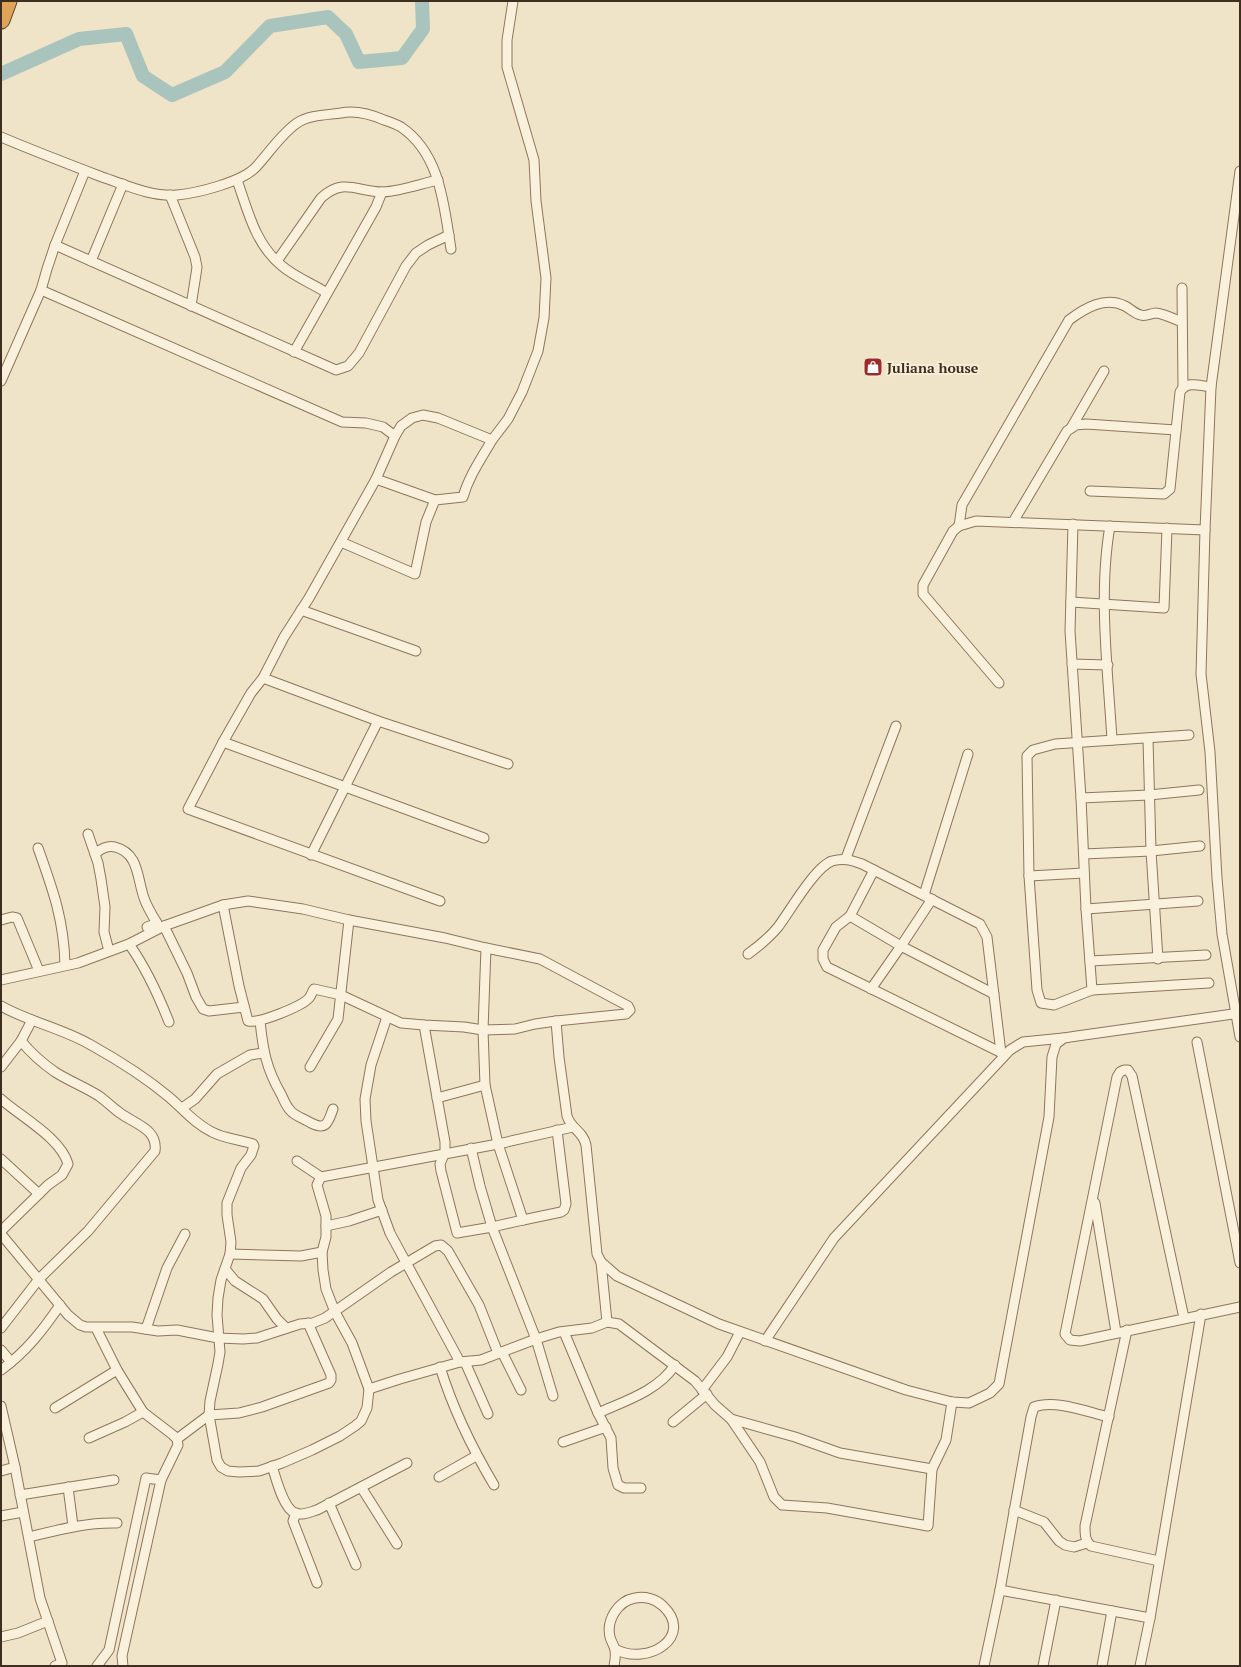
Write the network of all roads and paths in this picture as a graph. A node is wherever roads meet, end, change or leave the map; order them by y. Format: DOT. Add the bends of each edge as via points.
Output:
graph roads {
  1 [pos="8,1"];
  2 [pos="513,1"];
  3 [pos="1,20"];
  4 [pos="1,137"];
  5 [pos="85,170"];
  6 [pos="1240,171"];
  7 [pos="237,180"];
  8 [pos="438,180"];
  9 [pos="123,184"];
  10 [pos="382,192"];
  11 [pos="170,195"];
  12 [pos="449,235"];
  13 [pos="55,245"];
  14 [pos="451,249"];
  15 [pos="91,261"];
  16 [pos="277,261"];
  17 [pos="1182,288"];
  18 [pos="41,290"];
  19 [pos="327,293"];
  20 [pos="190,306"];
  21 [pos="1182,322"];
  22 [pos="294,352"];
  23 [pos="1104,371"];
  24 [pos="1,381"];
  25 [pos="1183,387"];
  26 [pos="1211,387"];
  27 [pos="1071,428"];
  28 [pos="1176,430"];
  29 [pos="396,436"];
  30 [pos="492,440"];
  31 [pos="376,479"];
  32 [pos="1090,491"];
  33 [pos="435,500"];
  34 [pos="1013,522"];
  35 [pos="1073,524"];
  36 [pos="959,526"];
  37 [pos="1110,526"];
  38 [pos="1167,528"];
  39 [pos="1205,530"];
  40 [pos="341,542"];
  41 [pos="1071,602"];
  42 [pos="1105,605"];
  43 [pos="301,610"];
  44 [pos="416,651"];
  45 [pos="1072,664"];
  46 [pos="1108,665"];
  47 [pos="263,678"];
  48 [pos="999,684"];
  49 [pos="378,721"];
  50 [pos="896,726"];
  51 [pos="1189,735"];
  52 [pos="1148,739"];
  53 [pos="1112,740"];
  54 [pos="223,742"];
  55 [pos="1077,743"];
  56 [pos="968,754"];
  57 [pos="508,764"];
  58 [pos="345,786"];
  59 [pos="1199,790"];
  60 [pos="1149,795"];
  61 [pos="1081,798"];
  62 [pos="88,834"];
  63 [pos="484,838"];
  64 [pos="1200,846"];
  65 [pos="38,848"];
  66 [pos="1151,851"];
  67 [pos="95,854"];
  68 [pos="1084,854"];
  69 [pos="311,855"];
  70 [pos="846,858"];
  71 [pos="874,870"];
  72 [pos="1084,873"];
  73 [pos="1029,876"];
  74 [pos="928,897"];
  75 [pos="440,901"];
  76 [pos="1198,902"];
  77 [pos="1154,904"];
  78 [pos="223,905"];
  79 [pos="1086,909"];
  80 [pos="850,916"];
  81 [pos="1,920"];
  82 [pos="349,920"];
  83 [pos="164,926"];
  84 [pos="139,938"];
  85 [pos="128,944"];
  86 [pos="901,946"];
  87 [pos="486,948"];
  88 [pos="109,951"];
  89 [pos="748,954"];
  90 [pos="1206,956"];
  91 [pos="1158,959"];
  92 [pos="1090,961"];
  93 [pos="65,965"];
  94 [pos="39,971"];
  95 [pos="1,980"];
  96 [pos="1209,983"];
  97 [pos="871,989"];
  98 [pos="1092,990"];
  99 [pos="994,994"];
  100 [pos="341,995"];
  101 [pos="1,1006"];
  102 [pos="244,1006"];
  103 [pos="1238,1013"];
  104 [pos="387,1017"];
  105 [pos="32,1020"];
  106 [pos="260,1021"];
  107 [pos="556,1021"];
  108 [pos="169,1022"];
  109 [pos="424,1025"];
  110 [pos="483,1030"];
  111 [pos="1240,1037"];
  112 [pos="1064,1038"];
  113 [pos="21,1041"];
  114 [pos="1197,1042"];
  115 [pos="263,1053"];
  116 [pos="1003,1054"];
  117 [pos="1,1067"];
  118 [pos="310,1067"];
  119 [pos="485,1085"];
  120 [pos="437,1098"];
  121 [pos="1,1100"];
  122 [pos="182,1108"];
  123 [pos="333,1108"];
  124 [pos="573,1127"];
  125 [pos="557,1130"];
  126 [pos="498,1144"];
  127 [pos="471,1148"];
  128 [pos="445,1152"];
  129 [pos="1,1160"];
  130 [pos="297,1161"];
  131 [pos="373,1167"];
  132 [pos="321,1177"];
  133 [pos="38,1194"];
  134 [pos="1094,1197"];
  135 [pos="382,1210"];
  136 [pos="523,1220"];
  137 [pos="326,1226"];
  138 [pos="492,1227"];
  139 [pos="1,1233"];
  140 [pos="185,1234"];
  141 [pos="322,1252"];
  142 [pos="230,1254"];
  143 [pos="601,1262"];
  144 [pos="406,1263"];
  145 [pos="1240,1263"];
  146 [pos="225,1269"];
  147 [pos="39,1279"];
  148 [pos="60,1305"];
  149 [pos="1240,1307"];
  150 [pos="335,1312"];
  151 [pos="1201,1314"];
  152 [pos="1184,1318"];
  153 [pos="607,1322"];
  154 [pos="308,1323"];
  155 [pos="1,1328"];
  156 [pos="96,1328"];
  157 [pos="286,1328"];
  158 [pos="146,1329"];
  159 [pos="1127,1330"];
  160 [pos="564,1332"];
  161 [pos="740,1332"];
  162 [pos="1116,1332"];
  163 [pos="218,1338"];
  164 [pos="536,1339"];
  165 [pos="766,1341"];
  166 [pos="1,1350"];
  167 [pos="500,1353"];
  168 [pos="11,1362"];
  169 [pos="463,1362"];
  170 [pos="675,1365"];
  171 [pos="440,1367"];
  172 [pos="1,1370"];
  173 [pos="117,1370"];
  174 [pos="369,1389"];
  175 [pos="521,1390"];
  176 [pos="704,1392"];
  177 [pos="553,1396"];
  178 [pos="952,1402"];
  179 [pos="1,1406"];
  180 [pos="55,1408"];
  181 [pos="143,1412"];
  182 [pos="598,1413"];
  183 [pos="488,1414"];
  184 [pos="209,1415"];
  185 [pos="1108,1417"];
  186 [pos="731,1419"];
  187 [pos="674,1422"];
  188 [pos="4,1425"];
  189 [pos="606,1427"];
  190 [pos="89,1438"];
  191 [pos="177,1439"];
  192 [pos="563,1442"];
  193 [pos="476,1456"];
  194 [pos="407,1463"];
  195 [pos="272,1466"];
  196 [pos="15,1468"];
  197 [pos="932,1469"];
  198 [pos="1,1470"];
  199 [pos="439,1477"];
  200 [pos="114,1480"];
  201 [pos="161,1480"];
  202 [pos="494,1485"];
  203 [pos="68,1487"];
  204 [pos="361,1487"];
  205 [pos="641,1488"];
  206 [pos="20,1495"];
  207 [pos="329,1503"];
  208 [pos="1014,1510"];
  209 [pos="23,1512"];
  210 [pos="296,1513"];
  211 [pos="1,1516"];
  212 [pos="117,1523"];
  213 [pos="73,1526"];
  214 [pos="29,1537"];
  215 [pos="1087,1543"];
  216 [pos="397,1544"];
  217 [pos="1159,1561"];
  218 [pos="356,1565"];
  219 [pos="317,1583"];
  220 [pos="1000,1590"];
  221 [pos="1056,1600"];
  222 [pos="1112,1611"];
  223 [pos="1150,1618"];
  224 [pos="48,1621"];
  225 [pos="1,1637"];
  226 [pos="615,1649"];
  227 [pos="55,1666"];
  228 [pos="97,1666"];
  229 [pos="123,1666"];
  230 [pos="614,1666"];
  231 [pos="984,1666"];
  232 [pos="1044,1666"];
  233 [pos="1102,1666"];
  234 [pos="1140,1666"];
  1 -- 3 [label="highway"];
  2 -- 30 [label="street" via="507,40 507,67 534,160 536,201 546,278 544,318 538,351 522,392 508,419"];
  4 -- 5 [label="street" via="46,157"];
  5 -- 9 [label="street"];
  5 -- 13 [label="street"];
  6 -- 26 [label="street"];
  7 -- 8 [label="street" via="255,168 297,122 310,117 353,111 376,116 400,127 413,138 426,156"];
  7 -- 11 [label="street"];
  7 -- 16 [label="street" via="256,235 267,252"];
  8 -- 10 [label="street"];
  8 -- 12 [label="street"];
  9 -- 11 [label="street" via="157,195"];
  9 -- 15 [label="street"];
  10 -- 16 [label="street" via="339,187 329,191 321,198"];
  10 -- 19 [label="street"];
  11 -- 20 [label="street" via="197,267"];
  12 -- 14 [label="street"];
  12 -- 22 [label="street" via="416,253 406,266 359,353 348,366 336,370"];
  13 -- 15 [label="street"];
  13 -- 18 [label="street"];
  15 -- 20 [label="street"];
  16 -- 19 [label="street"];
  17 -- 21 [label="street"];
  18 -- 24 [label="street"];
  18 -- 29 [label="street" via="342,422 383,427"];
  19 -- 22 [label="street"];
  20 -- 22 [label="street"];
  21 -- 25 [label="street"];
  21 -- 36 [label="street" via="1154,313 1142,316 1124,305 1109,302 1098,303 1082,310 1069,320 962,505"];
  23 -- 27 [label="street"];
  25 -- 26 [label="street" via="1189,384"];
  25 -- 28 [label="street" via="1180,392"];
  26 -- 39 [label="street"];
  27 -- 28 [label="street" via="1086,424"];
  27 -- 34 [label="street"];
  28 -- 32 [label="street" via="1170,489 1164,494"];
  29 -- 30 [label="street" via="401,426 412,418 423,415 438,418"];
  29 -- 31 [label="street"];
  30 -- 33 [label="street" via="467,484 463,497"];
  31 -- 33 [label="street"];
  31 -- 40 [label="street"];
  33 -- 40 [label="street" via="426,522 415,574"];
  34 -- 35 [label="street"];
  34 -- 36 [label="street" via="976,521"];
  35 -- 37 [label="street"];
  35 -- 41 [label="street"];
  36 -- 48 [label="street" via="953,531 923,585 923,594"];
  37 -- 38 [label="street"];
  37 -- 42 [label="street"];
  38 -- 39 [label="street"];
  38 -- 42 [label="street" via="1164,608"];
  39 -- 103 [label="street" via="1202,674 1222,934"];
  40 -- 43 [label="street"];
  41 -- 42 [label="street"];
  41 -- 45 [label="street"];
  42 -- 46 [label="street"];
  43 -- 44 [label="street"];
  43 -- 47 [label="street"];
  45 -- 46 [label="street"];
  45 -- 55 [label="street"];
  46 -- 53 [label="street"];
  47 -- 49 [label="street"];
  47 -- 54 [label="street" via="251,693"];
  49 -- 57 [label="street"];
  49 -- 58 [label="street"];
  50 -- 70 [label="street"];
  51 -- 52 [label="street"];
  52 -- 53 [label="street"];
  52 -- 60 [label="street"];
  53 -- 55 [label="street"];
  54 -- 58 [label="street"];
  54 -- 69 [label="street" via="188,809"];
  55 -- 61 [label="street"];
  55 -- 73 [label="street" via="1037,748 1028,756"];
  56 -- 74 [label="street"];
  58 -- 63 [label="street"];
  58 -- 69 [label="street"];
  59 -- 60 [label="street"];
  60 -- 61 [label="street"];
  60 -- 66 [label="street"];
  61 -- 68 [label="street"];
  62 -- 67 [label="street"];
  64 -- 66 [label="street"];
  65 -- 93 [label="street" via="61,920"];
  66 -- 68 [label="street"];
  66 -- 77 [label="street"];
  67 -- 84 [label="street" via="112,846 134,859 144,898 157,923 144,929"];
  67 -- 88 [label="street" via="103,890 104,932"];
  68 -- 72 [label="street"];
  69 -- 75 [label="street"];
  70 -- 71 [label="street"];
  70 -- 89 [label="street" via="820,868 777,928"];
  71 -- 74 [label="street"];
  71 -- 80 [label="street"];
  72 -- 73 [label="street"];
  72 -- 79 [label="street"];
  73 -- 98 [label="street" via="1037,990 1041,1003 1054,1005"];
  74 -- 86 [label="street"];
  74 -- 99 [label="street" via="980,924 984,929"];
  76 -- 77 [label="street"];
  77 -- 79 [label="street"];
  77 -- 91 [label="street"];
  78 -- 82 [label="street" via="248,901 303,909"];
  78 -- 83 [label="street"];
  78 -- 102 [label="street"];
  79 -- 92 [label="street"];
  80 -- 86 [label="street"];
  80 -- 97 [label="street" via="836,927 823,950 823,959 827,967"];
  81 -- 94 [label="street" via="12,916 17,918"];
  82 -- 87 [label="street"];
  82 -- 100 [label="street"];
  83 -- 84 [label="street"];
  83 -- 102 [label="street" via="203,1009 209,1011"];
  84 -- 85 [label="street"];
  85 -- 88 [label="street"];
  85 -- 108 [label="street" via="150,977"];
  86 -- 97 [label="street"];
  86 -- 99 [label="street"];
  87 -- 107 [label="street" via="540,959 628,1006 630,1010 626,1014"];
  87 -- 110 [label="street"];
  88 -- 93 [label="street" via="78,963"];
  90 -- 91 [label="street"];
  91 -- 92 [label="street"];
  92 -- 98 [label="street"];
  93 -- 94 [label="street"];
  94 -- 95 [label="street"];
  96 -- 98 [label="street"];
  97 -- 116 [label="street"];
  99 -- 116 [label="street"];
  100 -- 104 [label="street"];
  100 -- 106 [label="street" via="314,990 308,999"];
  100 -- 118 [label="street" via="338,1019"];
  101 -- 105 [label="street"];
  102 -- 106 [label="street" via="248,1021"];
  103 -- 111 [label="street"];
  103 -- 112 [label="street"];
  104 -- 109 [label="street" via="400,1022"];
  104 -- 131 [label="street" via="371,1065 365,1099"];
  105 -- 113 [label="street"];
  105 -- 122 [label="street" via="90,1044 137,1073"];
  106 -- 115 [label="street"];
  107 -- 110 [label="street" via="514,1029"];
  107 -- 124 [label="street" via="567,1116"];
  109 -- 110 [label="street"];
  109 -- 120 [label="street"];
  110 -- 119 [label="street"];
  112 -- 116 [label="street" via="1023,1042"];
  112 -- 178 [label="street" via="1056,1044 1052,1057 1049,1117 999,1384 990,1393 969,1403"];
  113 -- 117 [label="street"];
  113 -- 147 [label="street" via="55,1072 99,1096 120,1113 138,1123 156,1143 155,1151 88,1231"];
  114 -- 145 [label="street"];
  115 -- 122 [label="street" via="250,1055 217,1074"];
  115 -- 123 [label="street" via="272,1079 291,1112 318,1126 324,1126 328,1124"];
  116 -- 165 [label="street" via="834,1238"];
  119 -- 120 [label="street"];
  119 -- 126 [label="street"];
  120 -- 128 [label="street"];
  121 -- 133 [label="street" via="48,1137 66,1157 68,1164 62,1175"];
  122 -- 142 [label="street" via="210,1132 254,1146 241,1168 227,1203"];
  124 -- 125 [label="street"];
  124 -- 143 [label="street" via="580,1132 586,1145"];
  125 -- 126 [label="street"];
  125 -- 136 [label="street" via="566,1204 564,1210"];
  126 -- 127 [label="street"];
  126 -- 136 [label="street"];
  127 -- 128 [label="street"];
  127 -- 138 [label="street"];
  128 -- 131 [label="street"];
  128 -- 138 [label="street" via="440,1164 441,1171 457,1233"];
  129 -- 133 [label="street"];
  130 -- 132 [label="street"];
  131 -- 132 [label="street"];
  131 -- 135 [label="street"];
  132 -- 137 [label="street" via="317,1185"];
  133 -- 139 [label="street"];
  134 -- 152 [label="street" via="1117,1077 1120,1072 1128,1070 1132,1076"];
  134 -- 162 [label="street"];
  134 -- 162 [label="street" via="1065,1334 1070,1340 1080,1341"];
  135 -- 137 [label="street"];
  135 -- 144 [label="street"];
  136 -- 138 [label="street"];
  137 -- 141 [label="street"];
  138 -- 164 [label="street"];
  139 -- 147 [label="street"];
  140 -- 158 [label="street" via="167,1268"];
  141 -- 142 [label="street" via="301,1256"];
  141 -- 150 [label="street" via="326,1289"];
  142 -- 146 [label="street"];
  143 -- 153 [label="street"];
  143 -- 161 [label="street" via="617,1276"];
  144 -- 150 [label="street"];
  144 -- 167 [label="street" via="436,1246 445,1247 478,1306"];
  144 -- 169 [label="street"];
  146 -- 157 [label="street" via="235,1281 263,1299"];
  146 -- 163 [label="street" via="218,1298"];
  147 -- 148 [label="street"];
  147 -- 155 [label="street"];
  148 -- 156 [label="street" via="80,1325"];
  148 -- 168 [label="street" via="42,1331"];
  149 -- 151 [label="street"];
  150 -- 154 [label="street"];
  150 -- 174 [label="street" via="352,1343"];
  151 -- 152 [label="street"];
  151 -- 217 [label="street"];
  152 -- 159 [label="street"];
  153 -- 160 [label="street" via="592,1328"];
  153 -- 170 [label="street" via="619,1324"];
  154 -- 157 [label="street"];
  154 -- 184 [label="street" via="331,1374 329,1383 262,1407"];
  156 -- 158 [label="street"];
  156 -- 173 [label="street"];
  157 -- 163 [label="street" via="257,1338"];
  158 -- 163 [label="street" via="177,1330"];
  159 -- 162 [label="street"];
  159 -- 185 [label="street"];
  160 -- 164 [label="street"];
  160 -- 182 [label="street"];
  161 -- 165 [label="street"];
  161 -- 176 [label="street"];
  163 -- 184 [label="street" via="220,1352"];
  164 -- 167 [label="street"];
  164 -- 177 [label="street"];
  165 -- 178 [label="street" via="906,1390"];
  166 -- 168 [label="street"];
  167 -- 169 [label="street" via="482,1360"];
  167 -- 175 [label="street"];
  168 -- 172 [label="street"];
  169 -- 171 [label="street"];
  169 -- 183 [label="street"];
  170 -- 176 [label="street"];
  170 -- 182 [label="street" via="665,1378 647,1391"];
  171 -- 174 [label="street"];
  171 -- 193 [label="street"];
  173 -- 180 [label="street"];
  173 -- 181 [label="street"];
  174 -- 195 [label="street" via="365,1416 355,1426 340,1436"];
  176 -- 186 [label="street"];
  176 -- 187 [label="street"];
  178 -- 197 [label="street" via="946,1440"];
  179 -- 188 [label="street"];
  181 -- 190 [label="street"];
  181 -- 191 [label="street"];
  182 -- 189 [label="street"];
  184 -- 191 [label="street"];
  184 -- 195 [label="street" via="217,1460 222,1467 228,1471 239,1472 259,1471"];
  185 -- 208 [label="street" via="1053,1404 1034,1407"];
  185 -- 215 [label="street" via="1085,1526"];
  186 -- 197 [label="street" via="840,1453"];
  186 -- 197 [label="street" via="760,1462 774,1497 782,1504 827,1508 928,1526"];
  188 -- 196 [label="street"];
  189 -- 192 [label="street"];
  189 -- 205 [label="street" via="612,1444 618,1485 624,1488"];
  191 -- 201 [label="street" via="178,1445"];
  193 -- 199 [label="street"];
  193 -- 202 [label="street"];
  194 -- 204 [label="street"];
  195 -- 210 [label="street" via="284,1500 289,1509"];
  196 -- 198 [label="street"];
  196 -- 206 [label="street"];
  200 -- 203 [label="street"];
  201 -- 228 [label="street" via="146,1478 108,1650"];
  201 -- 229 [label="street" via="122,1656"];
  203 -- 206 [label="street"];
  203 -- 213 [label="street"];
  204 -- 207 [label="street"];
  204 -- 216 [label="street"];
  206 -- 209 [label="street"];
  207 -- 210 [label="street" via="317,1510"];
  207 -- 218 [label="street"];
  208 -- 215 [label="street" via="1044,1522 1059,1542 1065,1545 1074,1547"];
  208 -- 220 [label="street"];
  209 -- 211 [label="street"];
  209 -- 214 [label="street"];
  210 -- 219 [label="street" via="294,1521"];
  212 -- 213 [label="street"];
  213 -- 214 [label="street"];
  214 -- 224 [label="street" via="40,1598"];
  215 -- 217 [label="street"];
  217 -- 223 [label="street"];
  220 -- 221 [label="street"];
  220 -- 231 [label="street"];
  221 -- 222 [label="street"];
  221 -- 232 [label="street"];
  222 -- 223 [label="street"];
  222 -- 233 [label="street"];
  223 -- 234 [label="street"];
  224 -- 225 [label="street"];
  224 -- 227 [label="street" via="62,1663"];
  226 -- 226 [label="street" via="626,1658 640,1662 661,1655 670,1644 674,1630 667,1610 656,1601 642,1597 622,1604 612,1615 609,1629"];
  226 -- 230 [label="street"];
}
